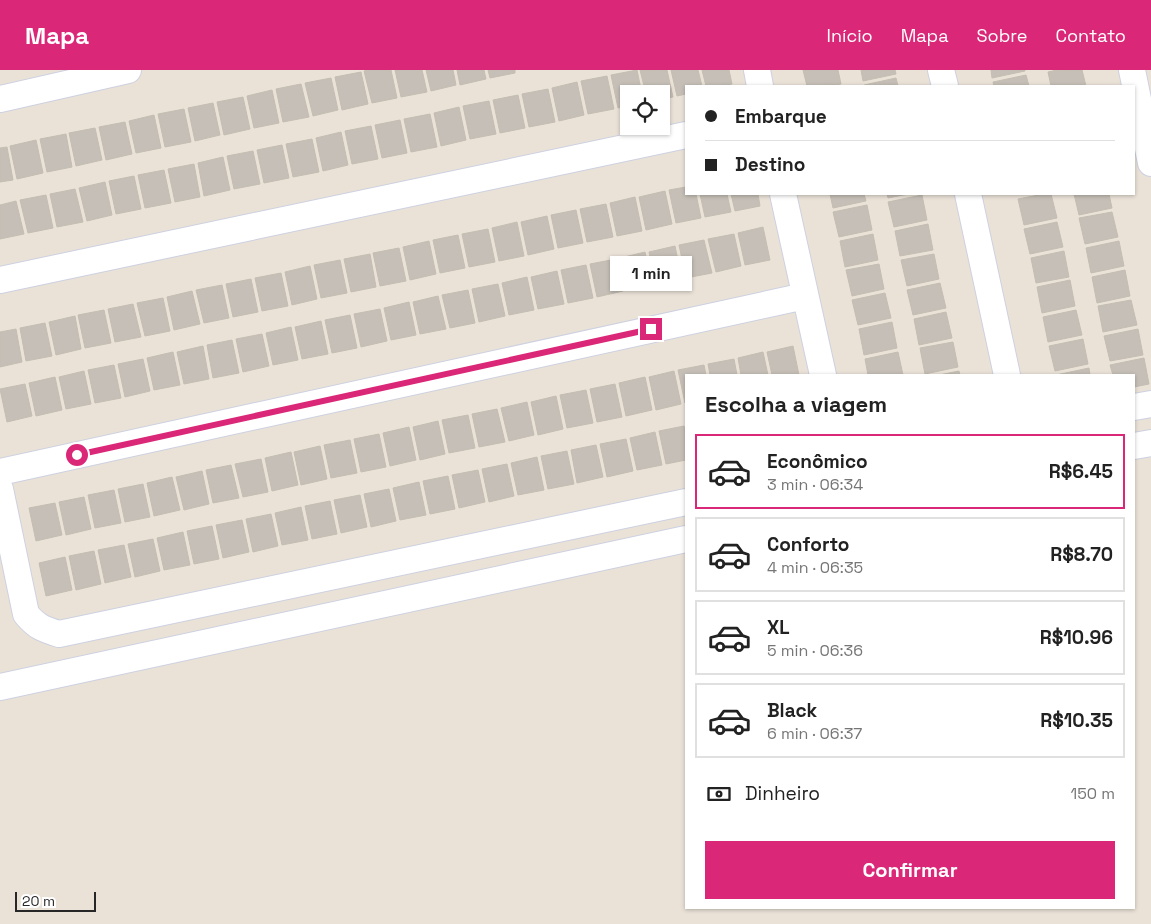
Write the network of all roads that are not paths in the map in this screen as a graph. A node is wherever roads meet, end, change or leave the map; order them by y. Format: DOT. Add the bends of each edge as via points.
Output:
graph roads {
  1 [pos="128,70"];
  2 [pos="757,70"];
  3 [pos="941,70"];
  4 [pos="1132,70"];
  5 [pos="760,85"];
  6 [pos="945,85"];
  7 [pos="0,99"];
  8 [pos="685,135"];
  9 [pos="1151,163"];
  10 [pos="783,195"];
  11 [pos="968,195"];
  12 [pos="0,280"];
  13 [pos="805,296"];
  14 [pos="823,374"];
  15 [pos="1007,374"];
  16 [pos="1151,404"];
  17 [pos="1135,408"];
  18 [pos="1151,443"];
  19 [pos="1135,446"];
  20 [pos="0,472"];
  21 [pos="0,489"];
  22 [pos="685,502"];
  23 [pos="685,539"];
  24 [pos="0,687"];
  1 -- 7 [label="street"];
  2 -- 5 [label="street"];
  3 -- 6 [label="street"];
  4 -- 9 [label="street"];
  8 -- 12 [label="street"];
  10 -- 13 [label="street"];
  11 -- 15 [label="street"];
  13 -- 14 [label="street"];
  13 -- 20 [label="street"];
  16 -- 17 [label="street"];
  18 -- 19 [label="street"];
  21 -- 22 [label="street" via="26,614 34,624 60,634"];
  23 -- 24 [label="street"];
}
